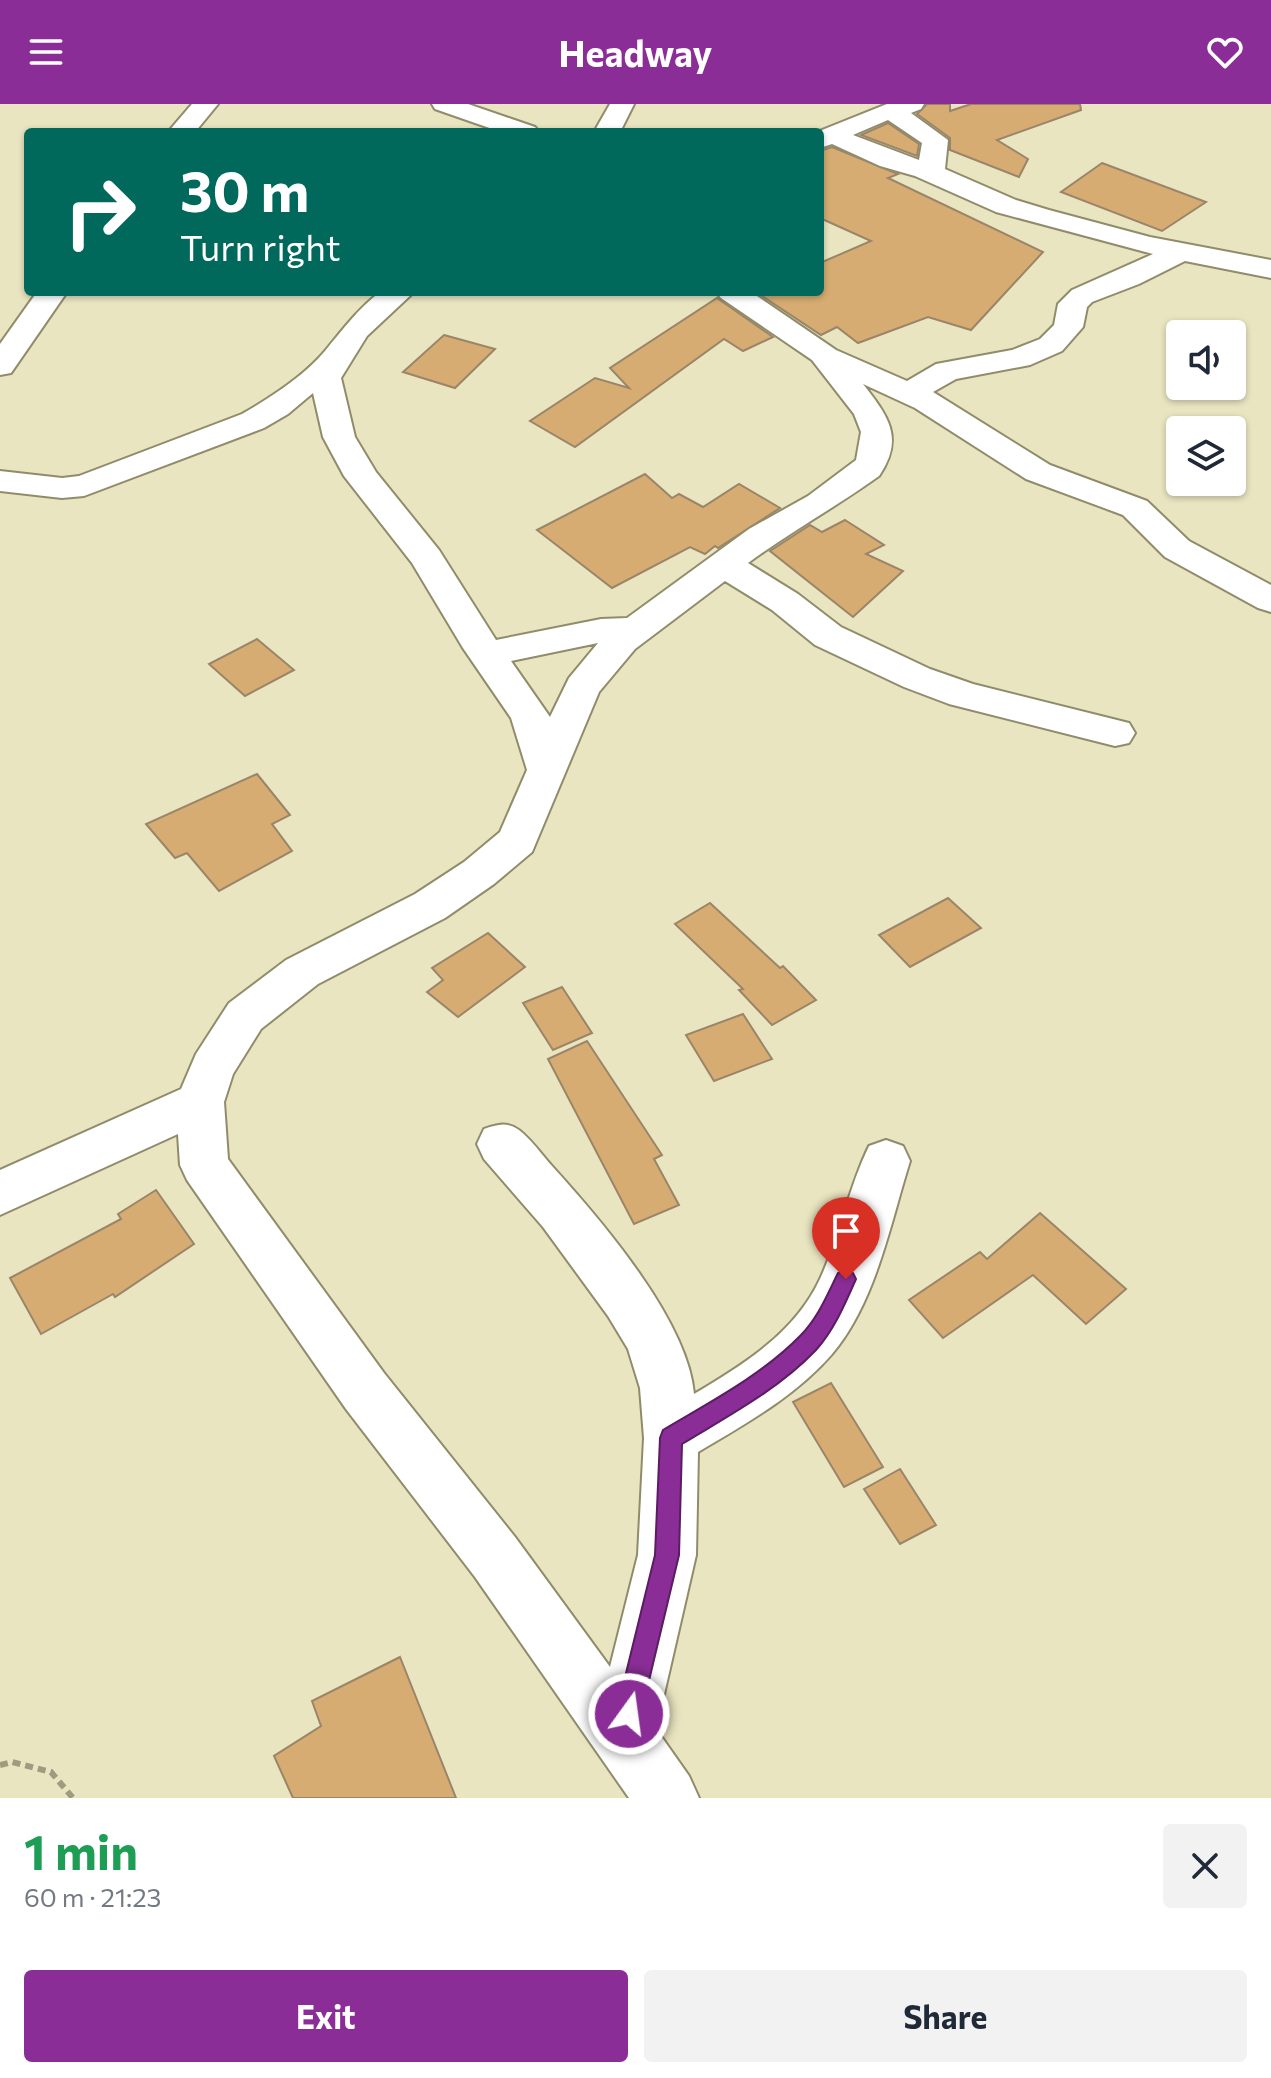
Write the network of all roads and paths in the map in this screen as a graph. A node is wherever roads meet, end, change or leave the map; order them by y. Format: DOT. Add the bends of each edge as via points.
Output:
graph roads {
  1 [pos="206,104"];
  2 [pos="445,104"];
  3 [pos="622,104"];
  4 [pos="830,104"];
  5 [pos="901,107"];
  6 [pos="862,122"];
  7 [pos="185,128"];
  8 [pos="465,128"];
  9 [pos="514,128"];
  10 [pos="609,128"];
  11 [pos="826,138"];
  12 [pos="931,173"];
  13 [pos="1182,251"];
  14 [pos="1271,269"];
  15 [pos="49,296"];
  16 [pos="393,296"];
  17 [pos="737,296"];
  18 [pos="823,354"];
  19 [pos="336,358"];
  20 [pos="0,366"];
  21 [pos="909,393"];
  22 [pos="0,481"];
  23 [pos="724,564"];
  24 [pos="1271,600"];
  25 [pos="634,630"];
  26 [pos="487,654"];
  27 [pos="1115,733"];
  28 [pos="547,770"];
  29 [pos="200,1102"];
  30 [pos="501,1144"];
  31 [pos="886,1161"];
  32 [pos="0,1193"];
  33 [pos="671,1438"];
  34 [pos="623,1737"];
  35 [pos="0,1765"];
  36 [pos="73,1798"];
  37 [pos="667,1798"];
  1 -- 7 [label="street"];
  2 -- 8 [label="street"];
  2 -- 9 [label="street"];
  3 -- 10 [label="street"];
  4 -- 6 [label="street"];
  5 -- 6 [label="street"];
  5 -- 12 [label="street" via="935,140"];
  6 -- 11 [label="street"];
  11 -- 12 [label="street"];
  12 -- 13 [label="street" via="1006,206"];
  13 -- 14 [label="street"];
  13 -- 21 [label="street" via="1082,296 1073,304 1068,327 1051,345 1019,358 947,371"];
  15 -- 20 [label="street"];
  16 -- 19 [label="street" via="371,312"];
  17 -- 18 [label="street"];
  18 -- 21 [label="street"];
  18 -- 23 [label="street" via="875,424 872,460 820,503"];
  19 -- 22 [label="street" via="253,421 109,478 62,488"];
  19 -- 26 [label="street" via="324,385 339,437"];
  21 -- 24 [label="street" via="1038,472 1135,508 1177,549"];
  23 -- 25 [label="street"];
  23 -- 27 [label="street" via="828,636 917,678 963,695"];
  25 -- 26 [label="street" via="601,631"];
  25 -- 28 [label="street" via="582,687"];
  26 -- 28 [label="street" via="530,716"];
  28 -- 29 [label="street" via="517,841 479,873 430,906 302,972 245,1016 212,1068"];
  29 -- 32 [label="street"];
  29 -- 34 [label="street" via="204,1165"];
  30 -- 33 [label="street" via="561,1211 651,1339 667,1388"];
  31 -- 33 [label="street" via="846,1279 826,1319 807,1343 750,1390"];
  33 -- 34 [label="street" via="667,1555"];
  34 -- 37 [label="street"];
  35 -- 36 [label="path" via="12,1762 51,1772"];
}
